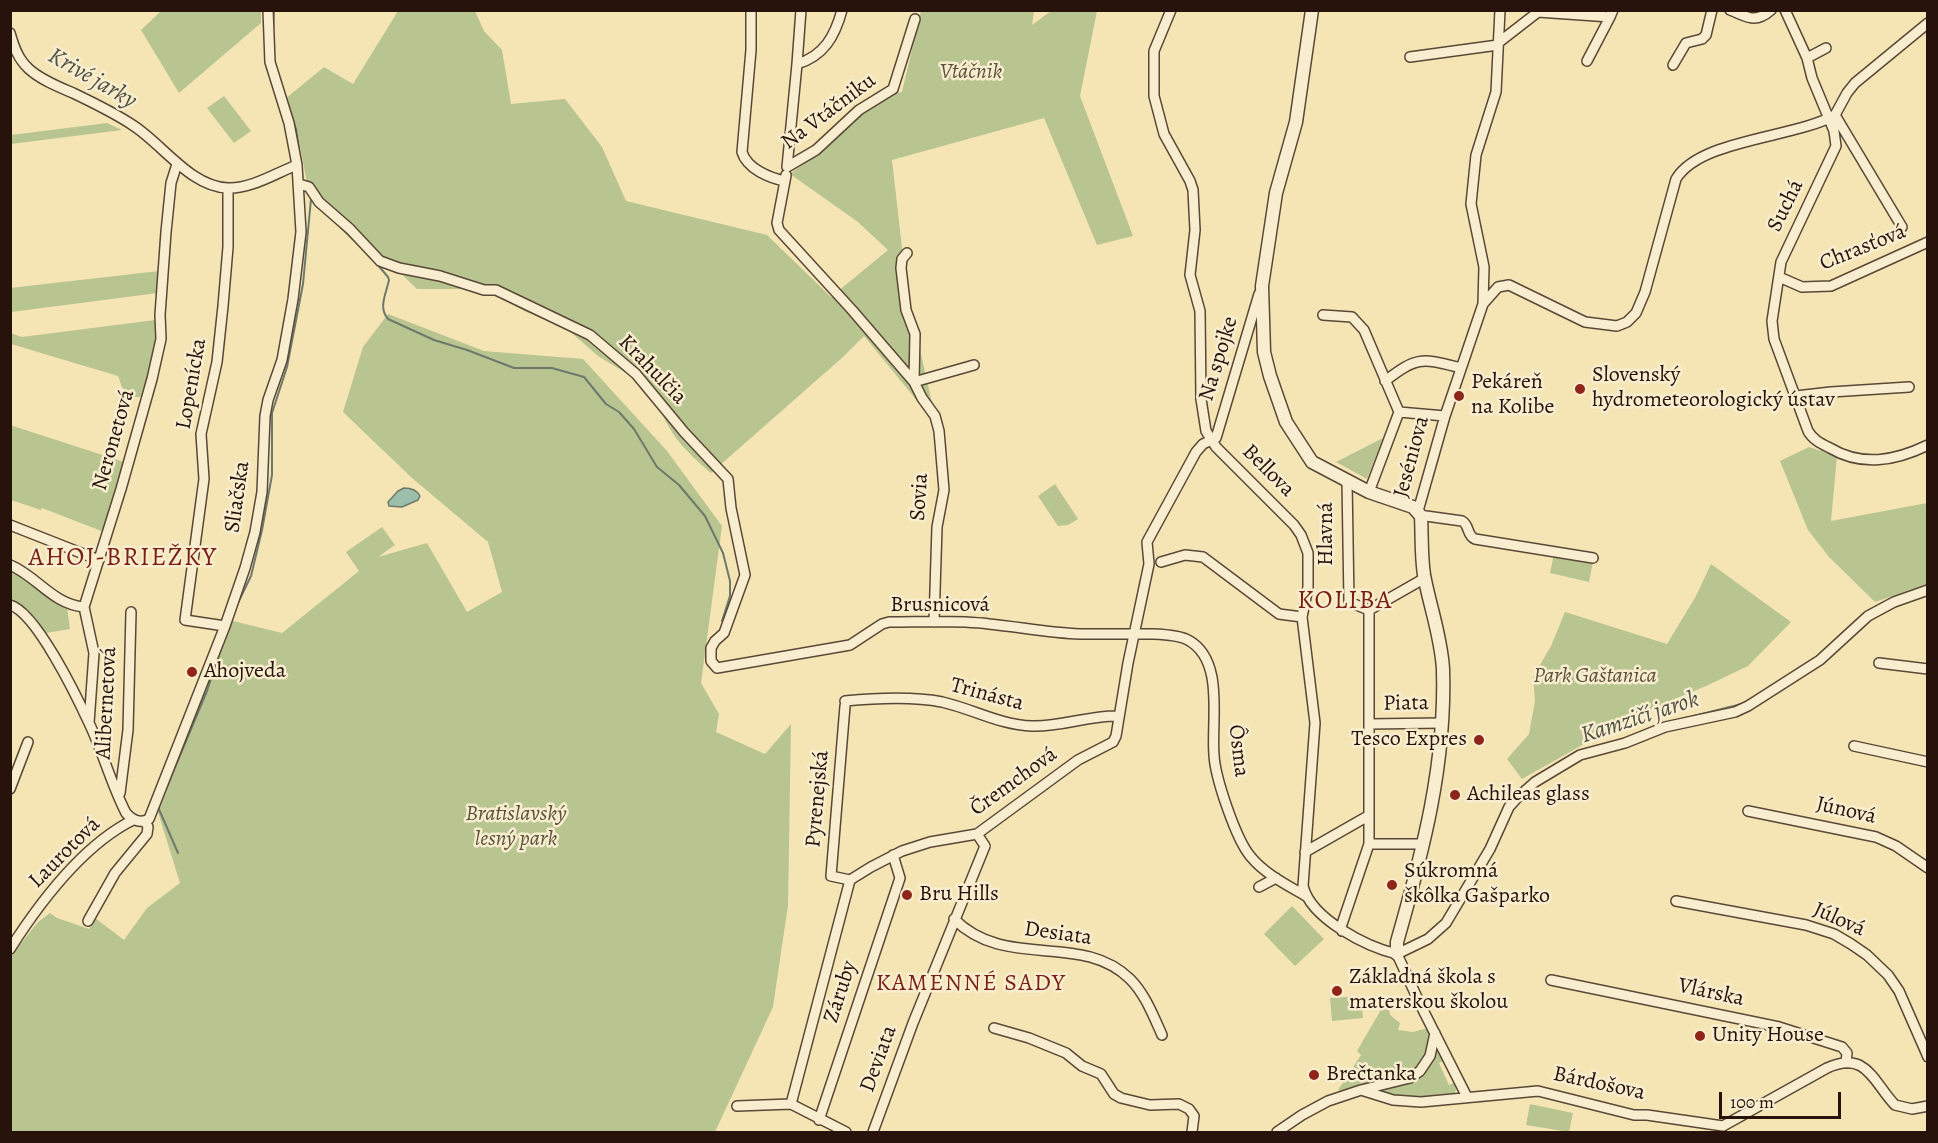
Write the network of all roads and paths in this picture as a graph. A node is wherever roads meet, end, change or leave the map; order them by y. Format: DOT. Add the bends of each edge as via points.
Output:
graph roads {
  1 [pos="268,10"];
  2 [pos="752,10"];
  3 [pos="801,10"];
  4 [pos="842,10"];
  5 [pos="1171,10"];
  6 [pos="1312,10"];
  7 [pos="1712,10"];
  8 [pos="1730,10"];
  9 [pos="1771,10"];
  10 [pos="1785,10"];
  11 [pos="1611,14"];
  12 [pos="1500,15"];
  13 [pos="915,19"];
  14 [pos="1519,27"];
  15 [pos="1926,29"];
  16 [pos="10,33"];
  17 [pos="1498,44"];
  18 [pos="1826,48"];
  19 [pos="1410,57"];
  20 [pos="1807,58"];
  21 [pos="1587,61"];
  22 [pos="797,64"];
  23 [pos="1673,65"];
  24 [pos="1831,117"];
  25 [pos="177,164"];
  26 [pos="297,165"];
  27 [pos="788,167"];
  28 [pos="785,182"];
  29 [pos="299,184"];
  30 [pos="228,188"];
  31 [pos="1902,226"];
  32 [pos="1928,242"];
  33 [pos="907,253"];
  34 [pos="1779,277"];
  35 [pos="1262,285"];
  36 [pos="833,289"];
  37 [pos="1483,304"];
  38 [pos="1323,315"];
  39 [pos="974,365"];
  40 [pos="1461,368"];
  41 [pos="1385,381"];
  42 [pos="914,382"];
  43 [pos="1909,387"];
  44 [pos="1796,396"];
  45 [pos="1399,412"];
  46 [pos="1444,416"];
  47 [pos="1210,441"];
  48 [pos="1928,445"];
  49 [pos="1347,481"];
  50 [pos="1369,492"];
  51 [pos="1419,514"];
  52 [pos="10,525"];
  53 [pos="1593,558"];
  54 [pos="99,560"];
  55 [pos="1161,562"];
  56 [pos="10,565"];
  57 [pos="1425,578"];
  58 [pos="1928,590"];
  59 [pos="10,605"];
  60 [pos="84,607"];
  61 [pos="1369,610"];
  62 [pos="131,612"];
  63 [pos="1302,617"];
  64 [pos="934,622"];
  65 [pos="225,626"];
  66 [pos="1134,634"];
  67 [pos="1879,663"];
  68 [pos="717,668"];
  69 [pos="1928,669"];
  70 [pos="845,703"];
  71 [pos="1119,716"];
  72 [pos="89,723"];
  73 [pos="1442,723"];
  74 [pos="1370,724"];
  75 [pos="28,742"];
  76 [pos="1854,746"];
  77 [pos="1928,762"];
  78 [pos="10,789"];
  79 [pos="119,795"];
  80 [pos="1748,811"];
  81 [pos="1368,816"];
  82 [pos="133,820"];
  83 [pos="145,821"];
  84 [pos="977,834"];
  85 [pos="1369,844"];
  86 [pos="1424,844"];
  87 [pos="1305,852"];
  88 [pos="893,855"];
  89 [pos="1928,868"];
  90 [pos="1273,876"];
  91 [pos="850,880"];
  92 [pos="1259,887"];
  93 [pos="1306,896"];
  94 [pos="1676,901"];
  95 [pos="954,919"];
  96 [pos="88,921"];
  97 [pos="1342,931"];
  98 [pos="10,949"];
  99 [pos="1397,954"];
  100 [pos="1551,980"];
  101 [pos="994,1028"];
  102 [pos="1435,1033"];
  103 [pos="1162,1035"];
  104 [pos="1928,1057"];
  105 [pos="1846,1063"];
  106 [pos="1360,1090"];
  107 [pos="1467,1097"];
  108 [pos="791,1104"];
  109 [pos="737,1106"];
  110 [pos="1928,1106"];
  111 [pos="819,1120"];
  112 [pos="1722,1129"];
  113 [pos="846,1132"];
  114 [pos="873,1132"];
  115 [pos="1192,1132"];
  116 [pos="1277,1132"];
  1 -- 26 [label="street, Sliačska" via="270,62"];
  2 -- 28 [label="street, Na Vtáčniku" via="742,152 747,162 764,174"];
  3 -- 22 [label="street, Na Vtáčniku"];
  4 -- 22 [label="street" via="833,37 812,58"];
  5 -- 47 [label="street, Bellova" via="1154,51 1154,96 1164,134 1193,190 1190,270 1200,311 1201,399"];
  6 -- 35 [label="street, Hlavná" via="1296,122 1276,193"];
  7 -- 23 [label="street" via="1706,35 1686,43"];
  8 -- 9 [label="street" via="1755,19"];
  10 -- 20 [label="street, Suchá"];
  11 -- 14 [label="street" via="1538,12"];
  11 -- 21 [label="street"];
  12 -- 14 [label="street" via="1506,26"];
  12 -- 17 [label="street, Jeséniova"];
  13 -- 27 [label="street, Na Vtáčniku" via="893,89 846,120 816,150"];
  14 -- 17 [label="street"];
  15 -- 24 [label="street" via="1855,83"];
  16 -- 25 [label="street" via="19,58 30,71 133,124"];
  17 -- 19 [label="street"];
  17 -- 37 [label="street, Jeséniova" via="1496,92 1476,155 1471,204 1484,267"];
  18 -- 20 [label="street"];
  20 -- 24 [label="street, Suchá"];
  22 -- 27 [label="street, Na Vtáčniku"];
  24 -- 31 [label="street"];
  24 -- 34 [label="street, Suchá" via="1836,146 1787,248"];
  24 -- 37 [label="street" via="1709,154 1679,175 1646,292 1635,316 1624,324 1614,326 1575,319 1509,285 1493,291"];
  25 -- 30 [label="street" via="211,185"];
  25 -- 54 [label="street, Neronetová" via="167,220 161,339"];
  26 -- 29 [label="street, Sliačska"];
  26 -- 30 [label="street" via="246,186"];
  27 -- 28 [label="street, Na Vtáčniku"];
  28 -- 36 [label="street, Na Vtáčniku" via="779,230"];
  29 -- 65 [label="street, Sliačska" via="301,232 297,269 284,351 265,416 264,471 255,532"];
  29 -- 68 [label="street, Krahulčia" via="309,187 319,202 380,261 496,290 590,335 636,374 728,479 745,575 724,633 711,648 711,662"];
  30 -- 65 [label="street, Lopenícka" via="224,306 217,362 201,434 204,479 185,620"];
  32 -- 34 [label="street, Chrasťová" via="1831,286 1802,287"];
  33 -- 42 [label="street" via="901,268 906,310 915,334"];
  34 -- 44 [label="street, Suchá" via="1773,334"];
  35 -- 47 [label="street, Na spojke" via="1215,438"];
  35 -- 49 [label="street, Hlavná" via="1264,352 1286,422 1312,462"];
  36 -- 42 [label="street, Sovia"];
  37 -- 40 [label="street, Jeséniova"];
  38 -- 41 [label="street" via="1352,317 1364,330"];
  39 -- 42 [label="street"];
  40 -- 41 [label="street" via="1430,360 1416,361"];
  40 -- 46 [label="street, Jeséniova"];
  41 -- 45 [label="street"];
  42 -- 64 [label="street, Sovia" via="938,423 944,490 937,527"];
  43 -- 44 [label="street"];
  44 -- 48 [label="street, Suchá" via="1810,435 1844,456 1855,460 1885,459"];
  45 -- 46 [label="street"];
  45 -- 50 [label="street"];
  46 -- 51 [label="street, Jeséniova"];
  47 -- 63 [label="street, Bellova" via="1301,535 1308,553 1308,587"];
  47 -- 66 [label="street, Čremchová" via="1196,452 1148,542 1149,564"];
  49 -- 50 [label="street"];
  49 -- 61 [label="street, Hlavná" via="1349,602"];
  50 -- 51 [label="street" via="1413,507"];
  51 -- 53 [label="street" via="1462,521 1475,539"];
  51 -- 57 [label="street, Jeséniova"];
  52 -- 54 [label="street"];
  54 -- 60 [label="street, Neronetová"];
  55 -- 63 [label="street" via="1185,555 1203,557 1279,614"];
  56 -- 60 [label="street" via="48,593 71,606"];
  57 -- 61 [label="street"];
  57 -- 73 [label="street, Jeséniova" via="1442,654"];
  58 -- 99 [label="street" via="1868,616 1809,669 1748,706 1665,727 1580,755 1535,782 1509,807 1490,849 1446,923 1428,939"];
  59 -- 72 [label="street" via="22,611 41,634"];
  60 -- 72 [label="street, Neronetová" via="94,653"];
  61 -- 74 [label="street"];
  62 -- 79 [label="street, Alibernetová" via="128,730"];
  63 -- 87 [label="street, Bellova" via="1315,723"];
  64 -- 66 [label="street, Brusnicová" via="987,623 1046,632"];
  64 -- 68 [label="street, Brusnicová" via="885,623 850,645"];
  65 -- 83 [label="street, Sliačska" via="152,816"];
  66 -- 71 [label="street, Čremchová"];
  66 -- 90 [label="street, Ôsma" via="1182,637 1207,660 1213,683 1216,770 1241,842 1250,856"];
  67 -- 69 [label="street"];
  70 -- 71 [label="street, Trinásta" via="892,698 942,702 1031,726"];
  70 -- 91 [label="street, Pyrenejská" via="831,876"];
  71 -- 84 [label="street, Čremchová" via="1113,742 1078,760"];
  72 -- 79 [label="street"];
  73 -- 74 [label="street, Piata"];
  73 -- 86 [label="street, Jeséniova" via="1437,783"];
  74 -- 81 [label="street"];
  75 -- 78 [label="street"];
  76 -- 77 [label="street"];
  79 -- 82 [label="street"];
  80 -- 89 [label="street, Júnová" via="1876,837"];
  81 -- 85 [label="street"];
  81 -- 87 [label="street"];
  82 -- 83 [label="street"];
  82 -- 98 [label="street, Laurotová" via="110,832 84,857 47,897"];
  83 -- 96 [label="street, Sliačska" via="147,834 115,873"];
  84 -- 88 [label="street, Čremchová" via="930,842"];
  84 -- 95 [label="street, Deviata" via="985,846"];
  85 -- 86 [label="street"];
  85 -- 97 [label="street"];
  86 -- 99 [label="street, Jeséniova"];
  87 -- 93 [label="street, Bellova" via="1302,881"];
  88 -- 91 [label="street, Čremchová"];
  88 -- 111 [label="street, Záruby" via="900,878"];
  90 -- 92 [label="street"];
  90 -- 93 [label="street, Ôsma"];
  91 -- 108 [label="street"];
  93 -- 97 [label="street"];
  94 -- 104 [label="street, Júlová" via="1806,925 1851,944 1888,975"];
  95 -- 103 [label="street, Desiata" via="972,935 991,944 1096,958 1114,966 1139,990"];
  95 -- 114 [label="street, Deviata"];
  97 -- 99 [label="street"];
  99 -- 102 [label="street"];
  100 -- 105 [label="street, Vlárska" via="1788,1029 1842,1047 1847,1053"];
  101 -- 115 [label="street" via="1066,1053 1101,1074 1121,1098 1150,1105 1185,1106 1194,1116"];
  102 -- 106 [label="street" via="1430,1056 1420,1071 1410,1078"];
  102 -- 107 [label="street"];
  105 -- 110 [label="street" via="1867,1070 1895,1105 1912,1109"];
  105 -- 112 [label="street, Bárdošova" via="1827,1068"];
  106 -- 107 [label="street, Bárdošova" via="1393,1100 1421,1102"];
  106 -- 116 [label="street" via="1324,1102"];
  107 -- 112 [label="street, Bárdošova" via="1538,1090 1634,1115 1647,1114"];
  108 -- 109 [label="street"];
  108 -- 111 [label="street"];
  111 -- 113 [label="street"];
}
